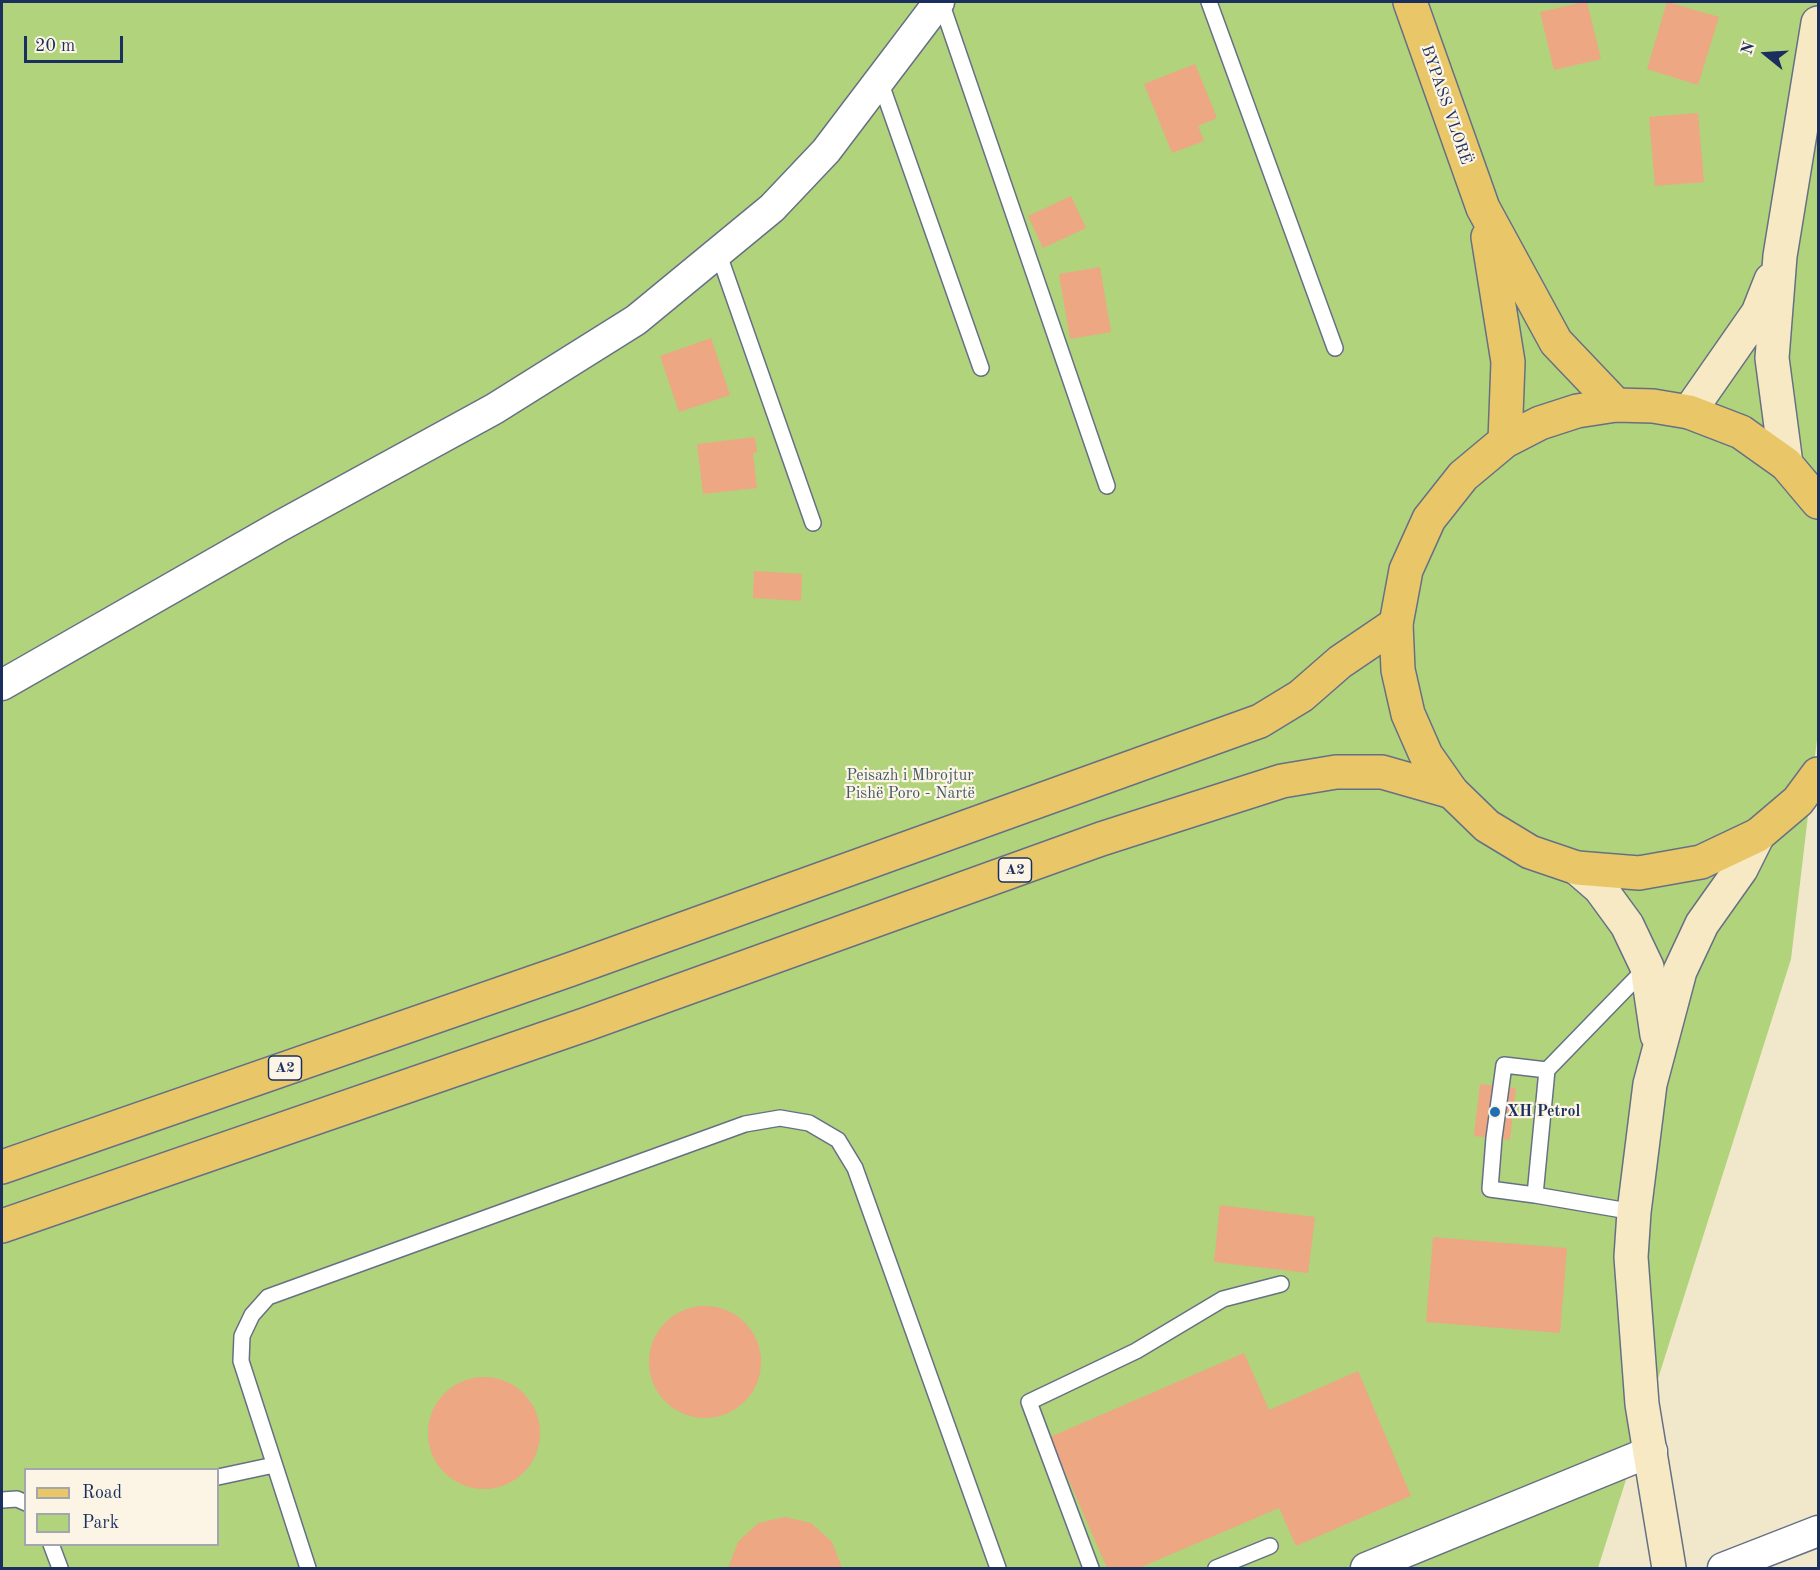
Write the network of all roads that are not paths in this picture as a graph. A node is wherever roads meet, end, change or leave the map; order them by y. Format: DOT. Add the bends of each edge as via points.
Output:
graph roads {
  1 [pos="940,2"];
  2 [pos="1209,2"];
  3 [pos="1410,2"];
  4 [pos="1818,23"];
  5 [pos="880,81"];
  6 [pos="1483,208"];
  7 [pos="718,252"];
  8 [pos="1780,256"];
  9 [pos="1335,348"];
  10 [pos="981,368"];
  11 [pos="1616,405"];
  12 [pos="1689,412"];
  13 [pos="1505,441"];
  14 [pos="1786,464"];
  15 [pos="1107,486"];
  16 [pos="1816,494"];
  17 [pos="813,523"];
  18 [pos="1396,624"];
  19 [pos="2,685"];
  20 [pos="1818,774"];
  21 [pos="1452,792"];
  22 [pos="1758,835"];
  23 [pos="1576,868"];
  24 [pos="1647,967"];
  25 [pos="1658,1046"];
  26 [pos="1547,1070"];
  27 [pos="2,1167"];
  28 [pos="1535,1195"];
  29 [pos="1634,1212"];
  30 [pos="2,1226"];
  31 [pos="1281,1284"];
  32 [pos="1652,1451"];
  33 [pos="274,1465"];
  34 [pos="219,1477"];
  35 [pos="2,1500"];
  36 [pos="24,1502"];
  37 [pos="1818,1531"];
  38 [pos="51,1546"];
  39 [pos="1270,1546"];
  40 [pos="60,1569"];
  41 [pos="308,1569"];
  42 [pos="998,1569"];
  43 [pos="1091,1569"];
  44 [pos="1216,1569"];
  45 [pos="1366,1569"];
  46 [pos="1669,1569"];
  47 [pos="1723,1569"];
  1 -- 5 [label="street"];
  1 -- 15 [label="lane"];
  2 -- 9 [label="lane"];
  3 -- 6 [label="main road, BYPASS VLORË"];
  4 -- 8 [label="main road"];
  5 -- 7 [label="street" via="826,151 772,208"];
  5 -- 10 [label="lane"];
  6 -- 11 [label="main road" via="1556,342"];
  6 -- 13 [label="main road" via="1508,362"];
  7 -- 17 [label="lane"];
  7 -- 19 [label="street" via="636,320 494,409"];
  8 -- 12 [label="main road" via="1758,313"];
  8 -- 14 [label="main road" via="1772,358"];
  11 -- 12 [label="main road"];
  11 -- 13 [label="main road" via="1549,420"];
  12 -- 14 [label="main road" via="1741,432"];
  13 -- 18 [label="main road" via="1462,476 1429,519 1406,570"];
  14 -- 16 [label="main road"];
  18 -- 21 [label="main road" via="1398,670 1408,714 1426,755"];
  18 -- 27 [label="main road, A2" via="1340,662 1301,696 1260,721 569,970"];
  20 -- 22 [label="main road" via="1798,801"];
  21 -- 23 [label="main road" via="1488,826 1521,846"];
  21 -- 30 [label="main road, A2" via="1383,772 1336,772 1282,781 1101,839 598,1020"];
  22 -- 23 [label="main road" via="1701,862 1660,870 1639,873"];
  22 -- 25 [label="main road" via="1741,869 1702,924 1680,971"];
  23 -- 24 [label="main road" via="1600,888 1628,925"];
  24 -- 25 [label="main road"];
  24 -- 26 [label="lane"];
  25 -- 29 [label="main road"];
  26 -- 28 [label="lane"];
  26 -- 28 [label="lane" via="1504,1065 1494,1138 1490,1189"];
  28 -- 29 [label="lane"];
  29 -- 32 [label="main road" via="1631,1257 1636,1334 1642,1404"];
  31 -- 43 [label="lane" via="1223,1299 1137,1351 1029,1402"];
  32 -- 45 [label="street"];
  32 -- 46 [label="main road"];
  33 -- 34 [label="lane"];
  33 -- 41 [label="lane"];
  33 -- 42 [label="lane" via="241,1360 242,1336 252,1315 268,1297 745,1124 780,1118 809,1123 838,1140 855,1168"];
  35 -- 36 [label="lane"];
  37 -- 47 [label="street"];
  38 -- 40 [label="lane"];
  39 -- 44 [label="lane"];
}
